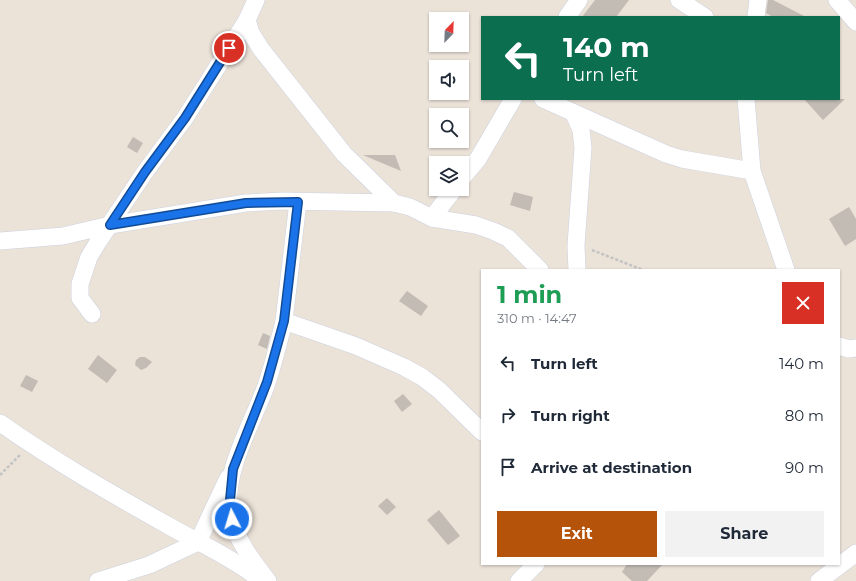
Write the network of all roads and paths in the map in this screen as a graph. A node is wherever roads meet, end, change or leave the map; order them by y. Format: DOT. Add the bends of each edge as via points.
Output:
graph roads {
  1 [pos="256,0"];
  2 [pos="579,0"];
  3 [pos="679,0"];
  4 [pos="758,0"];
  5 [pos="837,0"];
  6 [pos="568,16"];
  7 [pos="703,16"];
  8 [pos="756,16"];
  9 [pos="246,20"];
  10 [pos="856,22"];
  11 [pos="512,100"];
  12 [pos="546,100"];
  13 [pos="746,100"];
  14 [pos="565,107"];
  15 [pos="469,170"];
  16 [pos="752,171"];
  17 [pos="449,196"];
  18 [pos="298,202"];
  19 [pos="394,203"];
  20 [pos="432,218"];
  21 [pos="110,225"];
  22 [pos="0,242"];
  23 [pos="576,244"];
  24 [pos="539,269"];
  25 [pos="577,269"];
  26 [pos="640,269"];
  27 [pos="786,269"];
  28 [pos="92,314"];
  29 [pos="284,321"];
  30 [pos="840,346"];
  31 [pos="856,348"];
  32 [pos="0,423"];
  33 [pos="481,431"];
  34 [pos="29,443"];
  35 [pos="233,469"];
  36 [pos="0,475"];
  37 [pos="198,542"];
  38 [pos="856,553"];
  39 [pos="535,565"];
  40 [pos="98,581"];
  41 [pos="262,581"];
  42 [pos="268,581"];
  43 [pos="519,581"];
  44 [pos="819,581"];
  1 -- 9 [label="street"];
  2 -- 6 [label="street"];
  3 -- 7 [label="street"];
  4 -- 8 [label="street"];
  5 -- 10 [label="street"];
  9 -- 19 [label="street" via="261,49 344,154"];
  9 -- 21 [label="street" via="185,118"];
  11 -- 15 [label="street"];
  12 -- 14 [label="street"];
  13 -- 16 [label="street"];
  14 -- 16 [label="street" via="666,154"];
  14 -- 23 [label="street" via="581,130"];
  16 -- 27 [label="street"];
  17 -- 20 [label="street"];
  18 -- 19 [label="street"];
  18 -- 21 [label="street" via="246,203"];
  18 -- 29 [label="street"];
  19 -- 20 [label="street" via="410,207"];
  20 -- 24 [label="street" via="476,225 508,238"];
  21 -- 22 [label="street" via="63,236"];
  21 -- 28 [label="street" via="92,252 80,284 80,298"];
  23 -- 25 [label="street"];
  23 -- 26 [label="path"];
  29 -- 33 [label="street" via="356,346 422,377"];
  29 -- 35 [label="street" via="267,382"];
  30 -- 31 [label="street"];
  32 -- 34 [label="street"];
  34 -- 36 [label="path"];
  34 -- 37 [label="street"];
  35 -- 37 [label="street"];
  35 -- 42 [label="street" via="230,500 232,519 252,561"];
  37 -- 40 [label="street" via="149,565"];
  37 -- 41 [label="street" via="241,564"];
  38 -- 44 [label="street"];
  39 -- 43 [label="street"];
}
